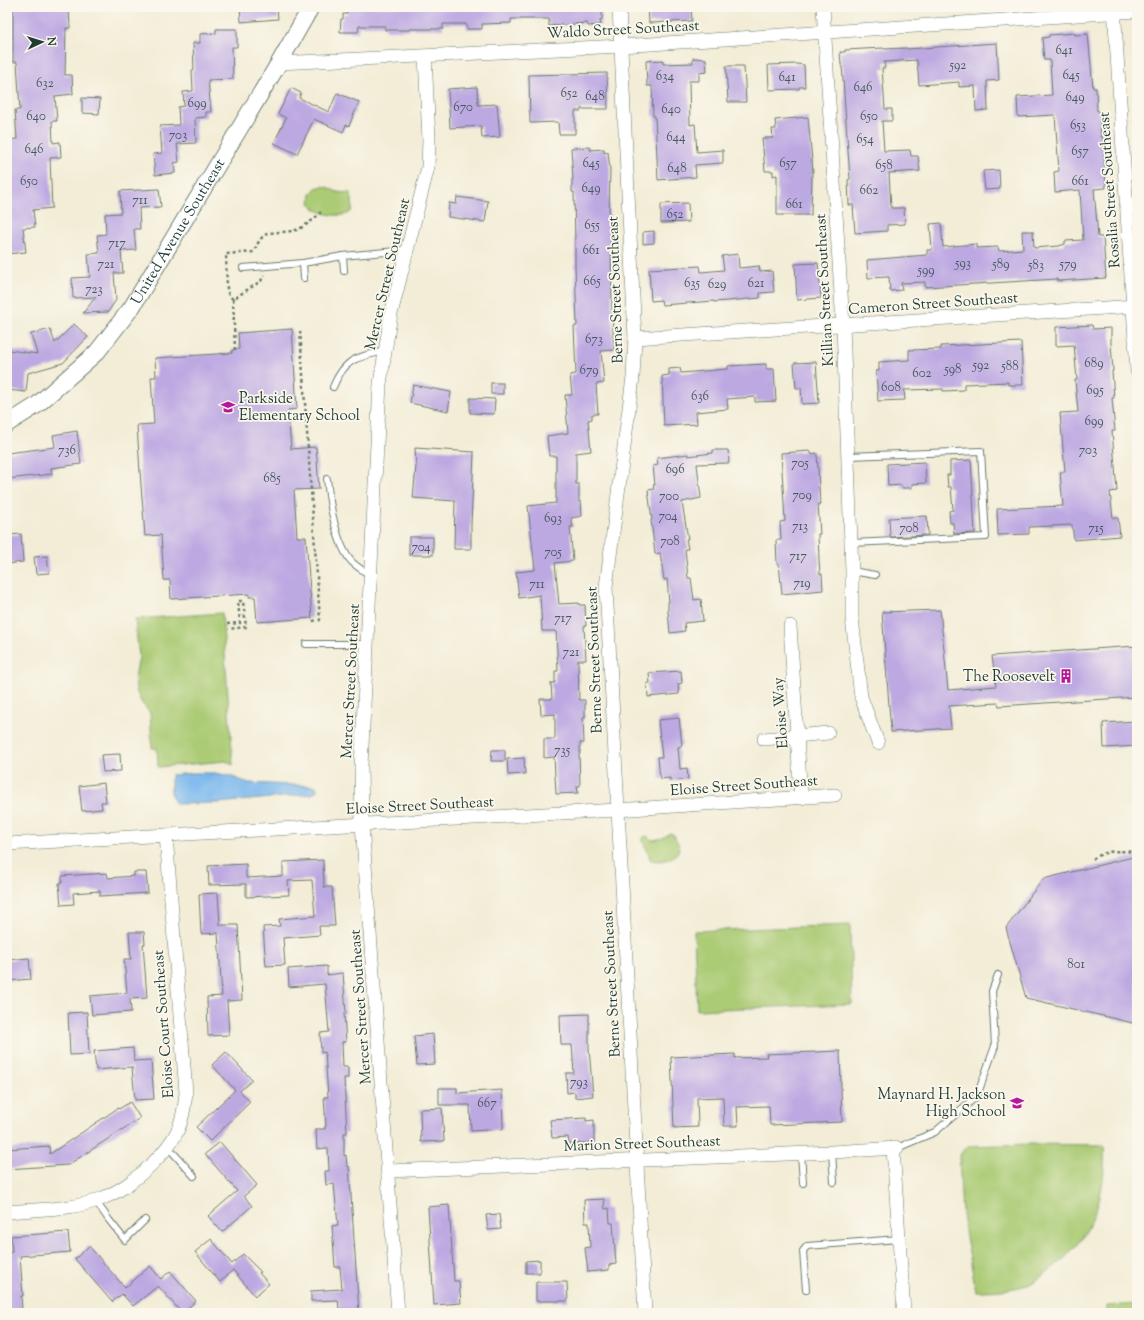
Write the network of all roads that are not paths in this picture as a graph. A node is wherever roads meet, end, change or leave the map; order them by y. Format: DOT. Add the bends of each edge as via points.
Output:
graph roads {
  1 [pos="311,7"];
  2 [pos="619,7"];
  3 [pos="823,7"];
  4 [pos="1114,10"];
  5 [pos="1137,11"];
  6 [pos="825,32"];
  7 [pos="621,46"];
  8 [pos="425,56"];
  9 [pos="279,63"];
  10 [pos="407,250"];
  11 [pos="343,256"];
  12 [pos="303,263"];
  13 [pos="243,268"];
  14 [pos="344,271"];
  15 [pos="304,278"];
  16 [pos="1135,306"];
  17 [pos="843,325"];
  18 [pos="635,338"];
  19 [pos="385,351"];
  20 [pos="1137,371"];
  21 [pos="333,387"];
  22 [pos="7,424"];
  23 [pos="848,456"];
  24 [pos="327,479"];
  25 [pos="851,543"];
  26 [pos="852,571"];
  27 [pos="875,575"];
  28 [pos="371,576"];
  29 [pos="790,626"];
  30 [pos="306,644"];
  31 [pos="367,644"];
  32 [pos="828,733"];
  33 [pos="798,736"];
  34 [pos="764,739"];
  35 [pos="878,743"];
  36 [pos="836,795"];
  37 [pos="802,798"];
  38 [pos="617,810"];
  39 [pos="362,824"];
  40 [pos="166,835"];
  41 [pos="7,844"];
  42 [pos="998,975"];
  43 [pos="168,1147"];
  44 [pos="895,1148"];
  45 [pos="832,1152"];
  46 [pos="801,1153"];
  47 [pos="637,1160"];
  48 [pos="388,1171"];
  49 [pos="194,1176"];
  50 [pos="834,1182"];
  51 [pos="803,1183"];
  52 [pos="95,1200"];
  53 [pos="7,1212"];
  54 [pos="145,1220"];
  55 [pos="899,1239"];
  56 [pos="806,1290"];
  57 [pos="398,1313"];
  58 [pos="645,1313"];
  59 [pos="904,1313"];
  1 -- 9 [label="street, United Avenue Southeast"];
  2 -- 7 [label="street, Berne Street Southeast"];
  3 -- 6 [label="street, Killian Street Southeast"];
  4 -- 5 [label="street, Waldo Street Southeast"];
  4 -- 6 [label="street, Waldo Street Southeast"];
  4 -- 16 [label="street, Rosalia Street Southeast"];
  6 -- 7 [label="street, Waldo Street Southeast"];
  6 -- 17 [label="street, Killian Street Southeast"];
  7 -- 8 [label="street, Waldo Street Southeast"];
  7 -- 18 [label="street, Berne Street Southeast"];
  8 -- 9 [label="street, Waldo Street Southeast"];
  8 -- 10 [label="street, Mercer Street Southeast" via="428,167"];
  9 -- 22 [label="street, United Avenue Southeast" via="132,308 97,352 37,405"];
  10 -- 11 [label="lane"];
  10 -- 19 [label="street, Mercer Street Southeast" via="391,314"];
  11 -- 12 [label="lane"];
  11 -- 14 [label="lane"];
  12 -- 13 [label="lane"];
  12 -- 15 [label="lane"];
  16 -- 17 [label="street, Cameron Street Southeast"];
  16 -- 20 [label="street, Rosalia Street Southeast"];
  17 -- 18 [label="street, Cameron Street Southeast"];
  17 -- 23 [label="street, Killian Street Southeast"];
  18 -- 38 [label="street, Berne Street Southeast" via="633,377 606,587"];
  19 -- 21 [label="lane" via="351,361 338,375"];
  19 -- 28 [label="street, Mercer Street Southeast" via="380,384"];
  23 -- 25 [label="street, Killian Street Southeast"];
  23 -- 25 [label="lane" via="981,451 986,537"];
  24 -- 28 [label="lane" via="329,499 344,550 352,562"];
  25 -- 26 [label="street, Killian Street Southeast"];
  26 -- 27 [label="lane"];
  26 -- 35 [label="street, Killian Street Southeast" via="852,618 861,697"];
  28 -- 31 [label="street, Mercer Street Southeast"];
  29 -- 33 [label="street, Eloise Way"];
  30 -- 31 [label="lane"];
  31 -- 39 [label="street, Mercer Street Southeast" via="361,766"];
  32 -- 33 [label="street"];
  33 -- 34 [label="street"];
  33 -- 37 [label="street, Eloise Way"];
  36 -- 37 [label="street, Eloise Street Southeast"];
  37 -- 38 [label="street, Eloise Street Southeast"];
  38 -- 39 [label="street, Eloise Street Southeast"];
  38 -- 47 [label="street, Berne Street Southeast"];
  39 -- 40 [label="street, Eloise Street Southeast"];
  39 -- 48 [label="street, Mercer Street Southeast"];
  40 -- 41 [label="street, Eloise Street Southeast"];
  40 -- 43 [label="street, Eloise Court Southeast" via="186,1093 184,1114"];
  42 -- 44 [label="lane" via="992,991 995,1046 977,1096 935,1132"];
  43 -- 49 [label="lane"];
  43 -- 52 [label="street, Eloise Court Southeast" via="138,1177 121,1189"];
  44 -- 45 [label="street, Marion Street Southeast"];
  44 -- 55 [label="street"];
  45 -- 46 [label="street, Marion Street Southeast"];
  45 -- 50 [label="lane"];
  46 -- 47 [label="street, Marion Street Southeast"];
  46 -- 51 [label="lane"];
  47 -- 48 [label="street, Marion Street Southeast"];
  47 -- 58 [label="street, Berne Street Southeast"];
  48 -- 57 [label="street, Mercer Street Southeast"];
  52 -- 53 [label="street, Eloise Court Southeast" via="73,1206"];
  52 -- 54 [label="lane" via="125,1240"];
  55 -- 56 [label="lane" via="806,1246 803,1251"];
  55 -- 59 [label="street"];
}
